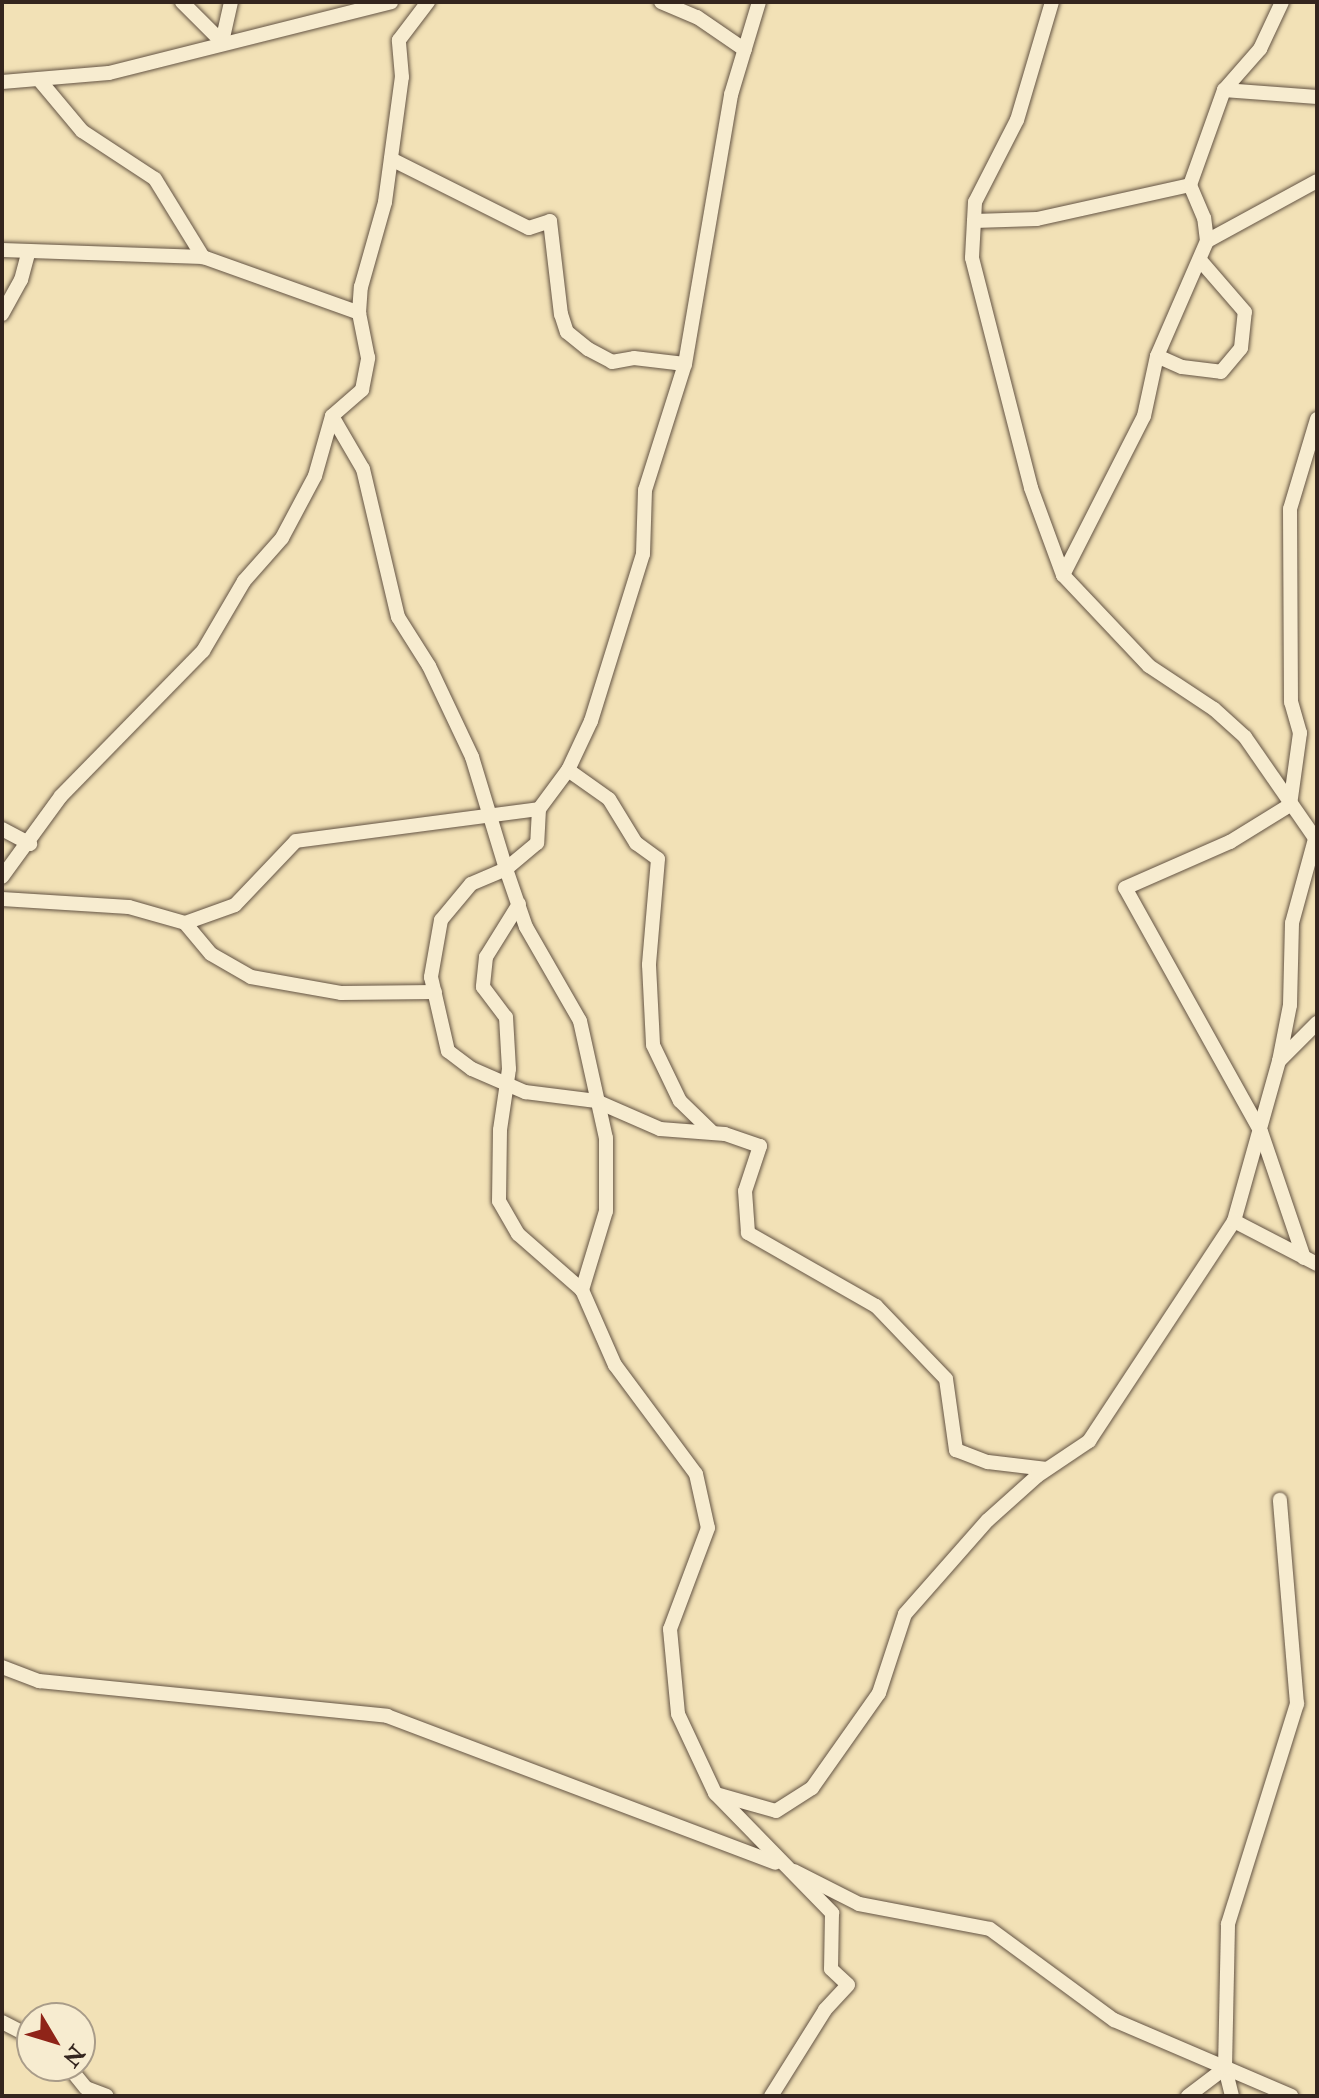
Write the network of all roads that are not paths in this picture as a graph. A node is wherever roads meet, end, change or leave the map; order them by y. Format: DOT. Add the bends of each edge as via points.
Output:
graph roads {
  1 [pos="182,2"];
  2 [pos="231,2"];
  3 [pos="391,2"];
  4 [pos="428,2"];
  5 [pos="661,2"];
  6 [pos="759,2"];
  7 [pos="1052,2"];
  8 [pos="1282,2"];
  9 [pos="222,42"];
  10 [pos="745,50"];
  11 [pos="2,82"];
  12 [pos="41,82"];
  13 [pos="1224,90"];
  14 [pos="1317,97"];
  15 [pos="391,159"];
  16 [pos="1317,181"];
  17 [pos="1190,185"];
  18 [pos="974,221"];
  19 [pos="1207,241"];
  20 [pos="2,250"];
  21 [pos="29,251"];
  22 [pos="203,257"];
  23 [pos="1200,260"];
  24 [pos="359,313"];
  25 [pos="2,314"];
  26 [pos="1157,356"];
  27 [pos="685,364"];
  28 [pos="332,416"];
  29 [pos="1317,419"];
  30 [pos="1063,575"];
  31 [pos="568,770"];
  32 [pos="1290,805"];
  33 [pos="539,809"];
  34 [pos="490,816"];
  35 [pos="2,829"];
  36 [pos="1316,840"];
  37 [pos="30,844"];
  38 [pos="506,869"];
  39 [pos="2,877"];
  40 [pos="2,899"];
  41 [pos="519,904"];
  42 [pos="185,923"];
  43 [pos="435,992"];
  44 [pos="1317,1023"];
  45 [pos="1279,1061"];
  46 [pos="508,1085"];
  47 [pos="596,1101"];
  48 [pos="712,1132"];
  49 [pos="1261,1132"];
  50 [pos="1234,1221"];
  51 [pos="1311,1261"];
  52 [pos="582,1290"];
  53 [pos="1047,1469"];
  54 [pos="1280,1500"];
  55 [pos="2,1667"];
  56 [pos="715,1793"];
  57 [pos="779,1864"];
  58 [pos="1225,2068"];
  59 [pos="81,2082"];
  60 [pos="107,2096"];
  61 [pos="771,2096"];
  62 [pos="1188,2096"];
  63 [pos="1232,2096"];
  64 [pos="1291,2096"];
  1 -- 9 [label="street"];
  2 -- 9 [label="street"];
  3 -- 9 [label="street"];
  4 -- 15 [label="street" via="399,40 402,77"];
  5 -- 10 [label="street" via="697,17"];
  6 -- 10 [label="street"];
  7 -- 18 [label="street" via="1017,120 975,202"];
  8 -- 13 [label="street" via="1260,49"];
  9 -- 12 [label="street" via="109,73"];
  10 -- 27 [label="street" via="731,95"];
  11 -- 12 [label="street"];
  12 -- 22 [label="street" via="82,131 155,179"];
  13 -- 14 [label="street"];
  13 -- 17 [label="street"];
  15 -- 24 [label="street"];
  15 -- 27 [label="street" via="529,228 550,221 561,314 567,332 588,349 612,362 634,358"];
  16 -- 19 [label="street"];
  17 -- 18 [label="street" via="1037,219"];
  17 -- 19 [label="street"];
  18 -- 30 [label="street" via="972,258 995,362"];
  19 -- 23 [label="street"];
  20 -- 21 [label="street"];
  21 -- 22 [label="street"];
  21 -- 25 [label="street" via="21,280"];
  22 -- 24 [label="street"];
  23 -- 26 [label="street"];
  23 -- 26 [label="street" via="1245,312 1241,348 1221,372 1182,367"];
  24 -- 28 [label="street" via="368,358 362,390"];
  26 -- 30 [label="street" via="1144,416"];
  27 -- 31 [label="street" via="645,490 643,554 591,721"];
  28 -- 34 [label="street" via="363,469 398,617 451,709"];
  28 -- 37 [label="street" via="315,476 282,538 244,581 203,651 61,796"];
  29 -- 32 [label="street" via="1290,509 1291,702 1300,733"];
  30 -- 32 [label="street" via="1149,666 1214,709 1245,737"];
  31 -- 33 [label="street"];
  31 -- 48 [label="street" via="609,799 636,843 658,859 649,965 653,1045 680,1101"];
  32 -- 36 [label="street"];
  32 -- 49 [label="street" via="1230,842 1125,888"];
  33 -- 34 [label="street"];
  33 -- 38 [label="street" via="537,843"];
  34 -- 38 [label="street"];
  34 -- 42 [label="street" via="296,841 235,905"];
  35 -- 37 [label="street"];
  36 -- 45 [label="street" via="1292,923 1290,1005"];
  37 -- 39 [label="street"];
  38 -- 41 [label="street"];
  38 -- 43 [label="street" via="471,884 441,920 431,977"];
  40 -- 42 [label="street" via="129,907"];
  41 -- 46 [label="street" via="486,957 483,987 506,1017"];
  41 -- 47 [label="street" via="580,1021"];
  42 -- 43 [label="street" via="211,954 251,977 341,993"];
  43 -- 46 [label="street" via="448,1051"];
  44 -- 45 [label="street"];
  45 -- 49 [label="street"];
  46 -- 47 [label="street"];
  46 -- 52 [label="street" via="499,1201 518,1234"];
  47 -- 48 [label="street" via="660,1129"];
  47 -- 52 [label="street" via="606,1138 606,1211"];
  48 -- 53 [label="street" via="760,1146 745,1191 748,1233 876,1306 946,1379 956,1450 988,1462"];
  49 -- 50 [label="street"];
  49 -- 51 [label="street"];
  50 -- 51 [label="street"];
  50 -- 53 [label="street" via="1089,1441"];
  52 -- 56 [label="street" via="615,1365 696,1474 708,1528 670,1629 678,1714"];
  53 -- 56 [label="street" via="988,1520 905,1614 879,1693 812,1788 776,1811"];
  54 -- 58 [label="street" via="1297,1704 1228,1924"];
  55 -- 57 [label="street" via="39,1681 387,1716"];
  56 -- 57 [label="street"];
  57 -- 58 [label="street" via="859,1904 990,1929 1114,2020"];
  57 -- 61 [label="street" via="832,1913 831,1969 848,1985 825,2010"];
  58 -- 62 [label="street"];
  58 -- 63 [label="street"];
  58 -- 64 [label="street"];
  59 -- 60 [label="street"];
}
